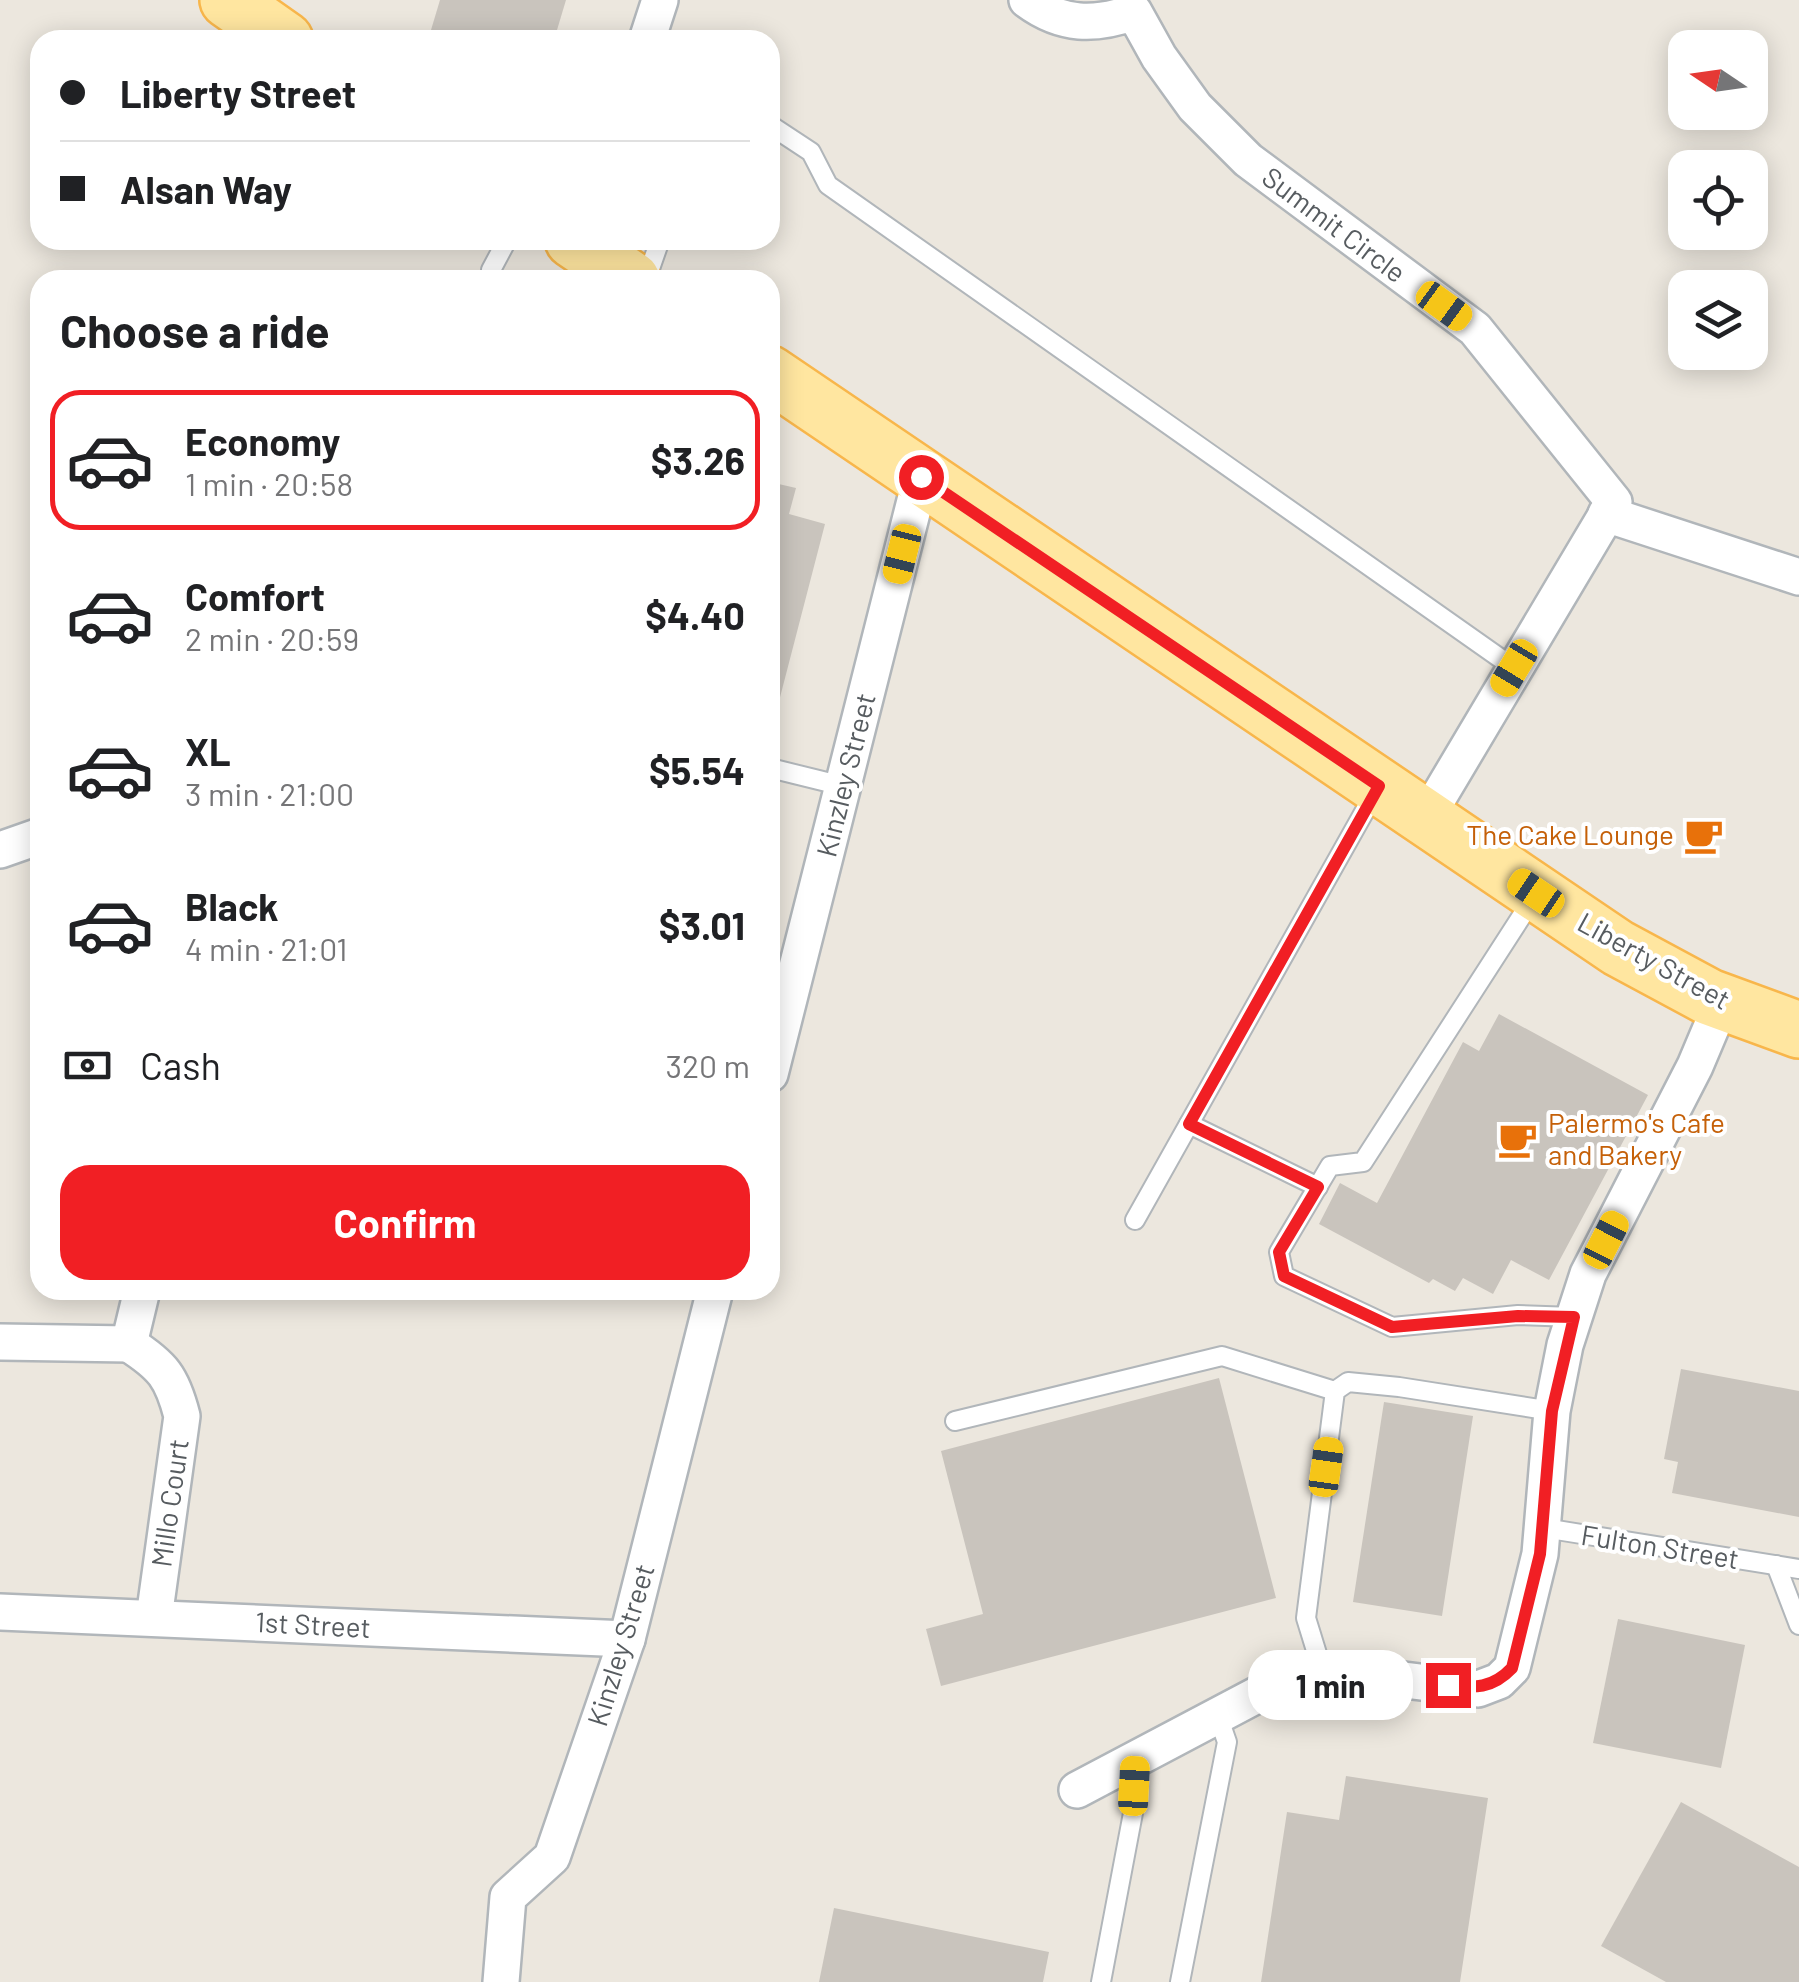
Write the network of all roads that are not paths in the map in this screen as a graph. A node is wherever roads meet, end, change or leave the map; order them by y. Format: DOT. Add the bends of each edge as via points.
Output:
graph roads {
  1 [pos="228,0"];
  2 [pos="660,0"];
  3 [pos="1028,0"];
  4 [pos="271,30"];
  5 [pos="650,30"];
  6 [pos="780,132"];
  7 [pos="501,250"];
  8 [pos="590,250"];
  9 [pos="491,270"];
  10 [pos="618,270"];
  11 [pos="780,381"];
  12 [pos="921,477"];
  13 [pos="1606,514"];
  14 [pos="1799,577"];
  15 [pos="1514,668"];
  16 [pos="780,770"];
  17 [pos="843,786"];
  18 [pos="1379,786"];
  19 [pos="1426,818"];
  20 [pos="30,837"];
  21 [pos="0,850"];
  22 [pos="1536,893"];
  23 [pos="1722,1002"];
  24 [pos="1799,1030"];
  25 [pos="780,1035"];
  26 [pos="1189,1124"];
  27 [pos="1318,1187"];
  28 [pos="1136,1220"];
  29 [pos="140,1300"];
  30 [pos="712,1300"];
  31 [pos="1574,1317"];
  32 [pos="0,1342"];
  33 [pos="130,1344"];
  34 [pos="1336,1391"];
  35 [pos="1552,1411"];
  36 [pos="955,1421"];
  37 [pos="1544,1528"];
  38 [pos="1776,1565"];
  39 [pos="1799,1568"];
  40 [pos="0,1612"];
  41 [pos="154,1618"];
  42 [pos="1799,1625"];
  43 [pos="626,1639"];
  44 [pos="1322,1670"];
  45 [pos="1218,1716"];
  46 [pos="1136,1759"];
  47 [pos="1077,1790"];
  48 [pos="501,1982"];
  49 [pos="1102,1982"];
  50 [pos="1180,1982"];
  1 -- 4 [label="main road"];
  2 -- 5 [label="street"];
  3 -- 13 [label="street, Summit Circle" via="1077,23 1134,12 1195,107 1248,160 1476,330 1614,502"];
  6 -- 15 [label="lane" via="811,152 828,185"];
  7 -- 9 [label="lane"];
  8 -- 10 [label="main road"];
  11 -- 12 [label="main road, Liberty Street"];
  12 -- 17 [label="street, Kinzley Street"];
  12 -- 18 [label="main road, Liberty Street"];
  13 -- 14 [label="street"];
  13 -- 15 [label="street"];
  15 -- 19 [label="street"];
  16 -- 17 [label="lane"];
  17 -- 25 [label="street, Kinzley Street"];
  18 -- 19 [label="main road, Liberty Street"];
  18 -- 26 [label="lane"];
  19 -- 22 [label="main road, Liberty Street"];
  20 -- 21 [label="street"];
  22 -- 23 [label="main road, Liberty Street" via="1618,948"];
  22 -- 27 [label="lane" via="1363,1162 1330,1166"];
  23 -- 24 [label="main road, Liberty Street"];
  23 -- 31 [label="street" via="1588,1274"];
  26 -- 27 [label="lane"];
  26 -- 28 [label="lane"];
  27 -- 31 [label="lane" via="1279,1252 1284,1276 1392,1327"];
  29 -- 33 [label="street"];
  30 -- 43 [label="street, Kinzley Street"];
  31 -- 35 [label="street"];
  32 -- 33 [label="street"];
  33 -- 41 [label="street, Millo Court" via="158,1362 182,1416"];
  34 -- 35 [label="lane" via="1348,1382 1365,1383"];
  34 -- 36 [label="lane" via="1222,1356"];
  34 -- 44 [label="lane" via="1306,1618"];
  35 -- 37 [label="street"];
  37 -- 38 [label="lane, Fulton Street"];
  37 -- 44 [label="street" via="1512,1668 1499,1681 1478,1688"];
  38 -- 39 [label="lane, Fulton Street"];
  38 -- 42 [label="lane"];
  40 -- 41 [label="street, 1st Street"];
  41 -- 43 [label="street, 1st Street"];
  43 -- 48 [label="street, Kinzley Street" via="552,1857 508,1898"];
  44 -- 45 [label="street" via="1289,1678"];
  45 -- 46 [label="street"];
  45 -- 50 [label="lane" via="1227,1742"];
  46 -- 47 [label="street"];
  46 -- 49 [label="lane" via="1133,1813"];
}
